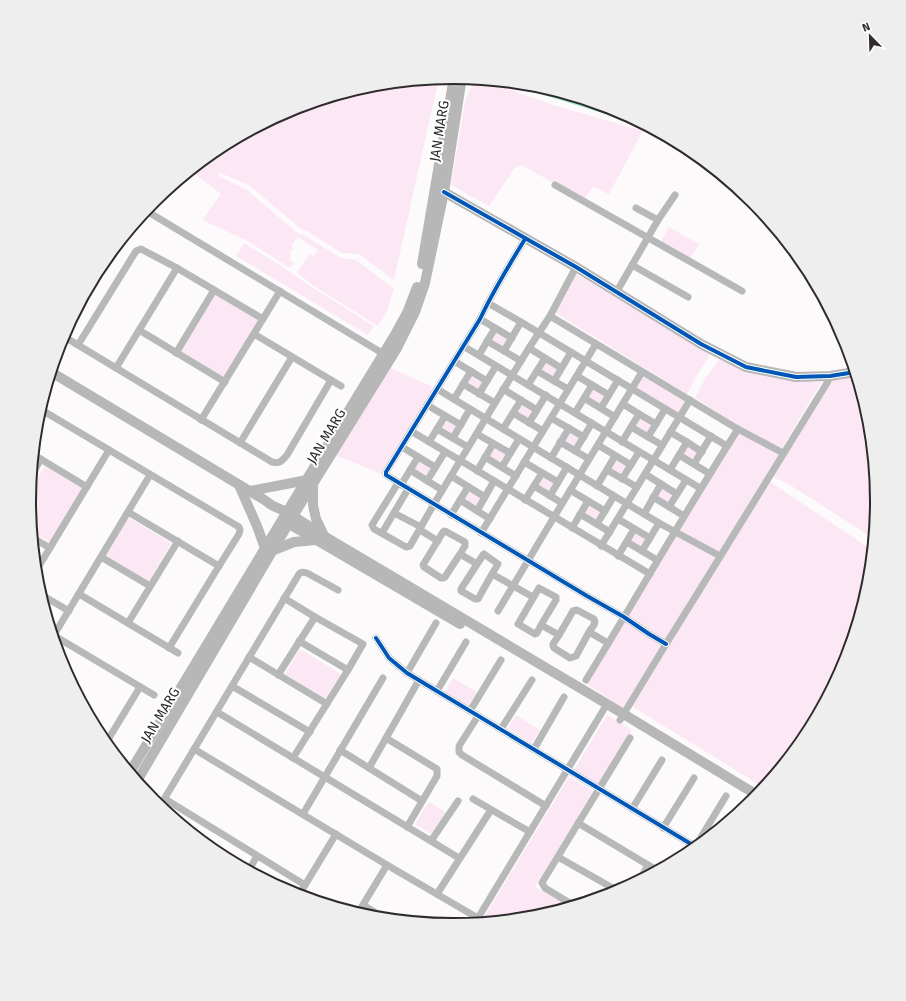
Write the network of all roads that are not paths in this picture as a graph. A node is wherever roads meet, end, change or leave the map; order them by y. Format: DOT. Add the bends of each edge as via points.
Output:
graph roads {
  1 [pos="457,84"];
  2 [pos="457,84"];
  3 [pos="555,185"];
  4 [pos="444,192"];
  5 [pos="675,195"];
  6 [pos="636,208"];
  7 [pos="151,214"];
  8 [pos="658,220"];
  9 [pos="648,237"];
  10 [pos="526,239"];
  11 [pos="632,265"];
  12 [pos="576,267"];
  13 [pos="177,268"];
  14 [pos="214,290"];
  15 [pos="280,291"];
  16 [pos="742,292"];
  17 [pos="616,293"];
  18 [pos="688,297"];
  19 [pos="488,303"];
  20 [pos="550,316"];
  21 [pos="262,319"];
  22 [pos="480,319"];
  23 [pos="521,322"];
  24 [pos="495,328"];
  25 [pos="139,330"];
  26 [pos="401,331"];
  27 [pos="539,333"];
  28 [pos="254,334"];
  29 [pos="512,338"];
  30 [pos="69,340"];
  31 [pos="487,341"];
  32 [pos="596,344"];
  33 [pos="78,345"];
  34 [pos="463,346"];
  35 [pos="529,348"];
  36 [pos="504,351"];
  37 [pos="176,352"];
  38 [pos="571,352"];
  39 [pos="479,355"];
  40 [pos="387,356"];
  41 [pos="292,357"];
  42 [pos="545,358"];
  43 [pos="454,361"];
  44 [pos="521,361"];
  45 [pos="586,361"];
  46 [pos="496,366"];
  47 [pos="116,368"];
  48 [pos="561,368"];
  49 [pos="471,371"];
  50 [pos="537,371"];
  51 [pos="642,372"];
  52 [pos="850,373"];
  53 [pos="55,375"];
  54 [pos="512,375"];
  55 [pos="577,376"];
  56 [pos="830,376"];
  57 [pos="331,380"];
  58 [pos="554,380"];
  59 [pos="618,380"];
  60 [pos="487,381"];
  61 [pos="225,382"];
  62 [pos="463,384"];
  63 [pos="528,385"];
  64 [pos="592,385"];
  65 [pos="341,386"];
  66 [pos="437,389"];
  67 [pos="504,389"];
  68 [pos="632,389"];
  69 [pos="568,390"];
  70 [pos="479,394"];
  71 [pos="546,395"];
  72 [pos="609,395"];
  73 [pos="584,398"];
  74 [pos="454,400"];
  75 [pos="521,400"];
  76 [pos="690,400"];
  77 [pos="495,403"];
  78 [pos="560,404"];
  79 [pos="623,404"];
  80 [pos="427,405"];
  81 [pos="601,408"];
  82 [pos="665,409"];
  83 [pos="470,410"];
  84 [pos="537,410"];
  85 [pos="46,412"];
  86 [pos="513,413"];
  87 [pos="575,413"];
  88 [pos="639,414"];
  89 [pos="445,416"];
  90 [pos="615,416"];
  91 [pos="679,417"];
  92 [pos="551,418"];
  93 [pos="486,419"];
  94 [pos="201,420"];
  95 [pos="529,422"];
  96 [pos="592,423"];
  97 [pos="656,424"];
  98 [pos="461,425"];
  99 [pos="631,427"];
  100 [pos="569,428"];
  101 [pos="437,429"];
  102 [pos="503,429"];
  103 [pos="738,429"];
  104 [pos="411,431"];
  105 [pos="543,431"];
  106 [pos="606,432"];
  107 [pos="670,432"];
  108 [pos="477,434"];
  109 [pos="711,436"];
  110 [pos="584,437"];
  111 [pos="648,437"];
  112 [pos="453,438"];
  113 [pos="519,439"];
  114 [pos="429,442"];
  115 [pos="560,442"];
  116 [pos="622,442"];
  117 [pos="687,442"];
  118 [pos="240,443"];
  119 [pos="493,444"];
  120 [pos="598,445"];
  121 [pos="662,445"];
  122 [pos="727,446"];
  123 [pos="402,447"];
  124 [pos="533,447"];
  125 [pos="468,448"];
  126 [pos="109,450"];
  127 [pos="575,451"];
  128 [pos="445,452"];
  129 [pos="639,452"];
  130 [pos="702,452"];
  131 [pos="783,453"];
  132 [pos="510,454"];
  133 [pos="679,455"];
  134 [pos="615,456"];
  135 [pos="418,457"];
  136 [pos="485,457"];
  137 [pos="551,458"];
  138 [pos="41,459"];
  139 [pos="589,459"];
  140 [pos="653,460"];
  141 [pos="460,461"];
  142 [pos="524,462"];
  143 [pos="694,464"];
  144 [pos="38,465"];
  145 [pos="631,465"];
  146 [pos="435,467"];
  147 [pos="502,467"];
  148 [pos="567,468"];
  149 [pos="410,470"];
  150 [pos="607,470"];
  151 [pos="670,470"];
  152 [pos="477,471"];
  153 [pos="542,473"];
  154 [pos="645,474"];
  155 [pos="710,474"];
  156 [pos="150,475"];
  157 [pos="579,475"];
  158 [pos="451,476"];
  159 [pos="516,476"];
  160 [pos="622,479"];
  161 [pos="686,480"];
  162 [pos="427,481"];
  163 [pos="494,481"];
  164 [pos="310,482"];
  165 [pos="558,482"];
  166 [pos="400,484"];
  167 [pos="661,484"];
  168 [pos="239,485"];
  169 [pos="534,486"];
  170 [pos="597,486"];
  171 [pos="87,487"];
  172 [pos="468,487"];
  173 [pos="637,487"];
  174 [pos="700,488"];
  175 [pos="408,489"];
  176 [pos="442,490"];
  177 [pos="508,490"];
  178 [pos="570,490"];
  179 [pos="250,491"];
  180 [pos="677,494"];
  181 [pos="550,496"];
  182 [pos="614,496"];
  183 [pos="485,497"];
  184 [pos="653,497"];
  185 [pos="460,500"];
  186 [pos="526,500"];
  187 [pos="588,501"];
  188 [pos="434,504"];
  189 [pos="562,504"];
  190 [pos="627,504"];
  191 [pos="670,507"];
  192 [pos="476,510"];
  193 [pos="605,511"];
  194 [pos="128,512"];
  195 [pos="394,512"];
  196 [pos="580,514"];
  197 [pos="644,514"];
  198 [pos="451,515"];
  199 [pos="684,516"];
  200 [pos="554,517"];
  201 [pos="288,518"];
  202 [pos="490,519"];
  203 [pos="618,519"];
  204 [pos="659,523"];
  205 [pos="597,524"];
  206 [pos="420,528"];
  207 [pos="572,528"];
  208 [pos="634,529"];
  209 [pos="610,532"];
  210 [pos="674,532"];
  211 [pos="382,533"];
  212 [pos="481,533"];
  213 [pos="320,538"];
  214 [pos="650,538"];
  215 [pos="38,541"];
  216 [pos="178,541"];
  217 [pos="438,541"];
  218 [pos="627,542"];
  219 [pos="601,546"];
  220 [pos="50,548"];
  221 [pos="269,549"];
  222 [pos="642,551"];
  223 [pos="460,554"];
  224 [pos="618,556"];
  225 [pos="720,556"];
  226 [pos="101,557"];
  227 [pos="657,560"];
  228 [pos="528,561"];
  229 [pos="41,563"];
  230 [pos="477,564"];
  231 [pos="219,566"];
  232 [pos="492,574"];
  233 [pos="650,574"];
  234 [pos="150,586"];
  235 [pos="513,586"];
  236 [pos="338,590"];
  237 [pos="79,594"];
  238 [pos="533,597"];
  239 [pos="284,598"];
  240 [pos="48,599"];
  241 [pos="69,611"];
  242 [pos="498,611"];
  243 [pos="315,617"];
  244 [pos="624,617"];
  245 [pos="128,623"];
  246 [pos="436,623"];
  247 [pos="541,625"];
  248 [pos="56,630"];
  249 [pos="589,632"];
  250 [pos="559,636"];
  251 [pos="376,638"];
  252 [pos="60,639"];
  253 [pos="299,641"];
  254 [pos="466,642"];
  255 [pos="608,643"];
  256 [pos="666,644"];
  257 [pos="169,648"];
  258 [pos="178,653"];
  259 [pos="249,657"];
  260 [pos="501,660"];
  261 [pos="348,670"];
  262 [pos="406,673"];
  263 [pos="278,675"];
  264 [pos="383,678"];
  265 [pos="419,680"];
  266 [pos="532,680"];
  267 [pos="586,680"];
  268 [pos="232,686"];
  269 [pos="140,687"];
  270 [pos="438,691"];
  271 [pos="154,695"];
  272 [pos="564,697"];
  273 [pos="327,704"];
  274 [pos="605,707"];
  275 [pos="470,711"];
  276 [pos="217,712"];
  277 [pos="478,716"];
  278 [pos="622,717"];
  279 [pos="501,729"];
  280 [pos="310,732"];
  281 [pos="110,738"];
  282 [pos="386,738"];
  283 [pos="630,738"];
  284 [pos="194,749"];
  285 [pos="534,749"];
  286 [pos="340,750"];
  287 [pos="293,758"];
  288 [pos="662,760"];
  289 [pos="133,767"];
  290 [pos="369,768"];
  291 [pos="567,770"];
  292 [pos="140,776"];
  293 [pos="325,777"];
  294 [pos="694,778"];
  295 [pos="599,789"];
  296 [pos="751,792"];
  297 [pos="726,796"];
  298 [pos="747,796"];
  299 [pos="165,799"];
  300 [pos="473,799"];
  301 [pos="422,801"];
  302 [pos="458,801"];
  303 [pos="546,806"];
  304 [pos="632,809"];
  305 [pos="302,814"];
  306 [pos="489,814"];
  307 [pos="578,823"];
  308 [pos="407,827"];
  309 [pos="664,828"];
  310 [pos="530,832"];
  311 [pos="336,834"];
  312 [pos="701,836"];
  313 [pos="431,841"];
  314 [pos="690,843"];
  315 [pos="257,856"];
  316 [pos="558,856"];
  317 [pos="459,858"];
  318 [pos="387,865"];
  319 [pos="252,866"];
  320 [pos="648,866"];
  321 [pos="646,870"];
  322 [pos="304,885"];
  323 [pos="611,887"];
  324 [pos="302,889"];
  325 [pos="437,894"];
  326 [pos="567,901"];
  327 [pos="363,905"];
  328 [pos="368,908"];
  329 [pos="476,917"];
  330 [pos="483,917"];
  1 -- 4 [label="main road, JAN MARG"];
  2 -- 26 [label="main road, JAN MARG" via="420,277"];
  3 -- 9 [label="street"];
  4 -- 10 [label="main road"];
  4 -- 26 [label="main road, JAN MARG" via="425,283 415,312"];
  5 -- 8 [label="street"];
  6 -- 8 [label="street"];
  7 -- 15 [label="street"];
  8 -- 9 [label="street"];
  9 -- 11 [label="street"];
  9 -- 16 [label="street"];
  10 -- 12 [label="main road"];
  10 -- 19 [label="street"];
  11 -- 17 [label="street"];
  11 -- 18 [label="street"];
  12 -- 17 [label="main road"];
  12 -- 20 [label="street"];
  13 -- 14 [label="street"];
  13 -- 25 [label="street"];
  13 -- 33 [label="street" via="141,249 136,250"];
  14 -- 21 [label="street"];
  14 -- 37 [label="street"];
  15 -- 21 [label="street"];
  15 -- 40 [label="street"];
  17 -- 56 [label="main road" via="701,344 746,367 796,377"];
  19 -- 22 [label="street"];
  19 -- 23 [label="street"];
  20 -- 27 [label="street"];
  20 -- 32 [label="street"];
  21 -- 28 [label="street"];
  22 -- 24 [label="street"];
  22 -- 34 [label="street"];
  23 -- 27 [label="street"];
  23 -- 29 [label="street"];
  24 -- 29 [label="street"];
  24 -- 31 [label="street"];
  25 -- 37 [label="street"];
  25 -- 47 [label="street"];
  26 -- 40 [label="main road, JAN MARG"];
  26 -- 40 [label="main road, JAN MARG" via="389,344"];
  27 -- 35 [label="street"];
  27 -- 38 [label="street"];
  28 -- 41 [label="street"];
  28 -- 61 [label="street"];
  29 -- 36 [label="street"];
  30 -- 33 [label="street"];
  31 -- 36 [label="street"];
  31 -- 39 [label="street"];
  32 -- 45 [label="street"];
  32 -- 51 [label="street"];
  33 -- 47 [label="street"];
  34 -- 39 [label="street"];
  34 -- 43 [label="street"];
  35 -- 42 [label="street"];
  35 -- 44 [label="street"];
  36 -- 44 [label="street"];
  37 -- 61 [label="street"];
  38 -- 45 [label="street"];
  38 -- 48 [label="street"];
  39 -- 46 [label="street"];
  40 -- 164 [label="main road, JAN MARG"];
  41 -- 57 [label="street"];
  41 -- 118 [label="street"];
  42 -- 48 [label="street"];
  42 -- 50 [label="street"];
  43 -- 49 [label="street"];
  43 -- 66 [label="street"];
  44 -- 54 [label="street"];
  45 -- 55 [label="street"];
  45 -- 59 [label="street"];
  46 -- 54 [label="street"];
  46 -- 60 [label="street"];
  47 -- 94 [label="street"];
  48 -- 58 [label="street"];
  49 -- 60 [label="street"];
  49 -- 62 [label="street"];
  50 -- 58 [label="street"];
  50 -- 63 [label="street"];
  51 -- 68 [label="street"];
  51 -- 76 [label="street"];
  52 -- 56 [label="main road"];
  53 -- 168 [label="main road"];
  54 -- 63 [label="street"];
  54 -- 67 [label="street"];
  55 -- 64 [label="street"];
  55 -- 69 [label="street"];
  56 -- 131 [label="street"];
  57 -- 65 [label="street"];
  57 -- 118 [label="street" via="282,461 272,462"];
  58 -- 69 [label="street"];
  59 -- 68 [label="street"];
  59 -- 72 [label="street"];
  60 -- 70 [label="street"];
  61 -- 94 [label="street"];
  62 -- 70 [label="street"];
  62 -- 74 [label="street"];
  63 -- 71 [label="street"];
  64 -- 72 [label="street"];
  64 -- 73 [label="street"];
  66 -- 74 [label="street"];
  66 -- 80 [label="street"];
  67 -- 75 [label="street"];
  67 -- 77 [label="street"];
  68 -- 79 [label="street"];
  68 -- 82 [label="street"];
  69 -- 78 [label="street"];
  70 -- 77 [label="street"];
  71 -- 78 [label="street"];
  71 -- 84 [label="street"];
  72 -- 81 [label="street"];
  73 -- 81 [label="street"];
  73 -- 87 [label="street"];
  74 -- 83 [label="street"];
  75 -- 84 [label="street"];
  75 -- 86 [label="street"];
  76 -- 91 [label="street"];
  76 -- 103 [label="street"];
  77 -- 93 [label="street"];
  78 -- 87 [label="street"];
  78 -- 92 [label="street"];
  79 -- 88 [label="street"];
  79 -- 90 [label="street"];
  80 -- 89 [label="street"];
  80 -- 104 [label="street"];
  81 -- 90 [label="street"];
  82 -- 91 [label="street"];
  82 -- 97 [label="street"];
  83 -- 93 [label="street"];
  83 -- 98 [label="street"];
  84 -- 95 [label="street"];
  85 -- 126 [label="street"];
  86 -- 95 [label="street"];
  86 -- 102 [label="street"];
  87 -- 96 [label="street"];
  88 -- 97 [label="street"];
  88 -- 99 [label="street"];
  89 -- 98 [label="street"];
  89 -- 101 [label="street"];
  90 -- 106 [label="street"];
  91 -- 107 [label="street"];
  91 -- 109 [label="street"];
  92 -- 100 [label="street"];
  92 -- 105 [label="street"];
  93 -- 102 [label="street"];
  93 -- 108 [label="street"];
  94 -- 118 [label="street"];
  95 -- 105 [label="street"];
  96 -- 106 [label="street"];
  96 -- 110 [label="street"];
  97 -- 111 [label="street"];
  98 -- 112 [label="street"];
  99 -- 111 [label="street"];
  99 -- 116 [label="street"];
  100 -- 110 [label="street"];
  100 -- 115 [label="street"];
  101 -- 112 [label="street"];
  101 -- 114 [label="street"];
  102 -- 113 [label="street"];
  103 -- 122 [label="street"];
  103 -- 131 [label="street"];
  104 -- 114 [label="street"];
  104 -- 123 [label="street"];
  105 -- 124 [label="street"];
  106 -- 116 [label="street"];
  106 -- 120 [label="street"];
  107 -- 117 [label="street"];
  107 -- 121 [label="street"];
  108 -- 119 [label="street"];
  108 -- 125 [label="street"];
  109 -- 122 [label="street"];
  109 -- 130 [label="street"];
  110 -- 127 [label="street"];
  111 -- 121 [label="street"];
  112 -- 125 [label="street"];
  113 -- 124 [label="street"];
  113 -- 132 [label="street"];
  114 -- 128 [label="street"];
  115 -- 127 [label="street"];
  115 -- 137 [label="street"];
  116 -- 129 [label="street"];
  117 -- 130 [label="street"];
  117 -- 133 [label="street"];
  119 -- 132 [label="street"];
  119 -- 136 [label="street"];
  120 -- 134 [label="street"];
  120 -- 139 [label="street"];
  121 -- 140 [label="street"];
  122 -- 155 [label="street"];
  123 -- 135 [label="street"];
  123 -- 166 [label="street" via="386,474"];
  124 -- 137 [label="street"];
  124 -- 142 [label="street"];
  125 -- 141 [label="street"];
  126 -- 156 [label="street"];
  126 -- 171 [label="street"];
  127 -- 139 [label="street"];
  128 -- 141 [label="street"];
  128 -- 146 [label="street"];
  129 -- 140 [label="street"];
  129 -- 145 [label="street"];
  130 -- 143 [label="street"];
  131 -- 225 [label="street"];
  132 -- 147 [label="street"];
  133 -- 143 [label="street"];
  133 -- 151 [label="street"];
  134 -- 145 [label="street"];
  134 -- 150 [label="street"];
  135 -- 146 [label="street"];
  135 -- 149 [label="street"];
  136 -- 147 [label="street"];
  136 -- 152 [label="street"];
  137 -- 148 [label="street"];
  138 -- 144 [label="street"];
  138 -- 171 [label="street"];
  139 -- 157 [label="street"];
  140 -- 151 [label="street"];
  140 -- 154 [label="street"];
  141 -- 152 [label="street"];
  141 -- 158 [label="street"];
  142 -- 153 [label="street"];
  142 -- 159 [label="street"];
  143 -- 155 [label="street"];
  145 -- 160 [label="street"];
  146 -- 162 [label="street"];
  147 -- 159 [label="street"];
  148 -- 157 [label="street"];
  148 -- 165 [label="street"];
  149 -- 162 [label="street"];
  149 -- 166 [label="street"];
  150 -- 160 [label="street"];
  150 -- 170 [label="street"];
  151 -- 161 [label="street"];
  152 -- 163 [label="street"];
  153 -- 165 [label="street"];
  153 -- 169 [label="street"];
  154 -- 167 [label="street"];
  154 -- 173 [label="street"];
  155 -- 174 [label="street"];
  156 -- 194 [label="street"];
  156 -- 231 [label="street" via="238,527 239,534"];
  157 -- 170 [label="street"];
  157 -- 178 [label="street"];
  158 -- 172 [label="street"];
  158 -- 176 [label="street"];
  159 -- 177 [label="street"];
  160 -- 173 [label="street"];
  161 -- 174 [label="street"];
  161 -- 180 [label="street"];
  162 -- 176 [label="street"];
  163 -- 177 [label="street"];
  163 -- 183 [label="street"];
  164 -- 179 [label="main road"];
  164 -- 201 [label="main road, JAN MARG"];
  164 -- 213 [label="main road"];
  165 -- 181 [label="street"];
  166 -- 175 [label="street"];
  166 -- 211 [label="street" via="372,523 372,527"];
  167 -- 180 [label="street"];
  167 -- 184 [label="street"];
  168 -- 179 [label="main road"];
  168 -- 221 [label="main road"];
  169 -- 181 [label="street"];
  169 -- 186 [label="street"];
  170 -- 182 [label="street"];
  171 -- 220 [label="street"];
  172 -- 183 [label="street"];
  172 -- 185 [label="street"];
  173 -- 190 [label="street"];
  174 -- 199 [label="street"];
  175 -- 188 [label="street"];
  175 -- 195 [label="street"];
  176 -- 188 [label="street"];
  177 -- 186 [label="street"];
  177 -- 202 [label="street"];
  178 -- 187 [label="street"];
  178 -- 189 [label="street"];
  179 -- 201 [label="main road"];
  180 -- 191 [label="street"];
  181 -- 189 [label="street"];
  182 -- 190 [label="street"];
  182 -- 193 [label="street"];
  183 -- 192 [label="street"];
  184 -- 191 [label="street"];
  184 -- 197 [label="street"];
  185 -- 192 [label="street"];
  185 -- 198 [label="street"];
  186 -- 200 [label="street"];
  187 -- 193 [label="street"];
  187 -- 196 [label="street"];
  188 -- 198 [label="street"];
  188 -- 206 [label="street"];
  189 -- 200 [label="street"];
  190 -- 197 [label="street"];
  190 -- 203 [label="street"];
  191 -- 199 [label="street"];
  192 -- 202 [label="street"];
  193 -- 205 [label="street"];
  194 -- 216 [label="street"];
  194 -- 226 [label="street"];
  195 -- 206 [label="street"];
  195 -- 211 [label="street"];
  196 -- 205 [label="street"];
  196 -- 207 [label="street"];
  197 -- 204 [label="street"];
  198 -- 212 [label="street"];
  199 -- 210 [label="street"];
  200 -- 207 [label="street"];
  200 -- 228 [label="street"];
  201 -- 213 [label="main road"];
  201 -- 221 [label="main road, JAN MARG"];
  202 -- 212 [label="street"];
  203 -- 208 [label="street"];
  203 -- 209 [label="street"];
  204 -- 210 [label="street"];
  204 -- 214 [label="street"];
  205 -- 209 [label="street"];
  206 -- 211 [label="street" via="410,546 406,547"];
  206 -- 217 [label="street"];
  207 -- 219 [label="street"];
  208 -- 214 [label="street"];
  208 -- 218 [label="street"];
  209 -- 219 [label="street"];
  210 -- 225 [label="street"];
  210 -- 227 [label="street"];
  212 -- 228 [label="street"];
  213 -- 221 [label="main road"];
  213 -- 274 [label="main road"];
  214 -- 222 [label="street"];
  215 -- 220 [label="street"];
  216 -- 231 [label="street"];
  216 -- 234 [label="street"];
  217 -- 223 [label="street" via="445,531 465,542"];
  217 -- 223 [label="street" via="423,565 441,578 445,577"];
  218 -- 222 [label="street"];
  218 -- 224 [label="street"];
  219 -- 224 [label="street"];
  220 -- 229 [label="street"];
  221 -- 289 [label="main road"];
  221 -- 292 [label="main road, JAN MARG"];
  222 -- 227 [label="street"];
  223 -- 230 [label="street"];
  224 -- 233 [label="street"];
  225 -- 256 [label="street"];
  226 -- 234 [label="street"];
  226 -- 237 [label="street"];
  227 -- 233 [label="street"];
  228 -- 235 [label="street"];
  228 -- 244 [label="street"];
  230 -- 232 [label="street" via="484,554 498,563"];
  230 -- 232 [label="street" via="461,591 478,599"];
  231 -- 257 [label="street"];
  232 -- 235 [label="street"];
  233 -- 244 [label="street"];
  234 -- 245 [label="street"];
  235 -- 238 [label="street"];
  235 -- 242 [label="street"];
  236 -- 239 [label="street" via="301,572"];
  237 -- 241 [label="street"];
  237 -- 245 [label="street"];
  238 -- 247 [label="street" via="518,624 535,634"];
  238 -- 247 [label="street" via="538,588 556,597"];
  239 -- 243 [label="street"];
  239 -- 259 [label="street"];
  240 -- 241 [label="street"];
  241 -- 248 [label="street"];
  243 -- 253 [label="street"];
  243 -- 261 [label="street" via="363,644"];
  244 -- 255 [label="street"];
  244 -- 256 [label="street"];
  245 -- 257 [label="street"];
  246 -- 262 [label="street"];
  247 -- 250 [label="street"];
  249 -- 250 [label="street" via="574,658 554,648 553,644"];
  249 -- 250 [label="street" via="595,623 594,619 575,609"];
  249 -- 255 [label="street"];
  251 -- 262 [label="street" via="389,658"];
  252 -- 269 [label="street"];
  253 -- 261 [label="street"];
  253 -- 263 [label="street"];
  254 -- 270 [label="street"];
  255 -- 267 [label="street"];
  256 -- 278 [label="street"];
  257 -- 258 [label="street"];
  259 -- 263 [label="street"];
  259 -- 268 [label="street"];
  260 -- 275 [label="street"];
  261 -- 273 [label="street"];
  262 -- 265 [label="street"];
  263 -- 273 [label="street"];
  264 -- 286 [label="street"];
  265 -- 270 [label="street"];
  265 -- 282 [label="street"];
  266 -- 279 [label="street"];
  268 -- 276 [label="street"];
  268 -- 280 [label="street"];
  269 -- 271 [label="street"];
  269 -- 281 [label="street"];
  270 -- 275 [label="street"];
  272 -- 285 [label="street"];
  273 -- 280 [label="street"];
  274 -- 278 [label="main road"];
  274 -- 291 [label="street"];
  275 -- 277 [label="street"];
  276 -- 284 [label="street"];
  276 -- 287 [label="street"];
  277 -- 279 [label="street"];
  277 -- 303 [label="street" via="459,746 459,752"];
  278 -- 296 [label="main road"];
  278 -- 298 [label="main road"];
  279 -- 285 [label="street"];
  280 -- 287 [label="street"];
  282 -- 290 [label="street"];
  282 -- 301 [label="street" via="436,769 437,776"];
  283 -- 295 [label="street"];
  284 -- 299 [label="street"];
  284 -- 305 [label="street"];
  285 -- 291 [label="street"];
  286 -- 290 [label="street"];
  286 -- 293 [label="street"];
  287 -- 293 [label="street"];
  288 -- 304 [label="street"];
  290 -- 301 [label="street"];
  291 -- 295 [label="street"];
  291 -- 303 [label="street"];
  293 -- 305 [label="street"];
  293 -- 308 [label="street"];
  294 -- 309 [label="street"];
  295 -- 304 [label="street"];
  295 -- 307 [label="street"];
  297 -- 312 [label="street"];
  299 -- 315 [label="street"];
  300 -- 310 [label="street"];
  301 -- 308 [label="street"];
  302 -- 313 [label="street"];
  303 -- 310 [label="street"];
  304 -- 309 [label="street"];
  305 -- 311 [label="street"];
  306 -- 317 [label="street"];
  307 -- 316 [label="street"];
  307 -- 320 [label="street"];
  308 -- 313 [label="street"];
  309 -- 314 [label="street"];
  310 -- 330 [label="street"];
  311 -- 318 [label="street"];
  311 -- 322 [label="street"];
  313 -- 317 [label="street"];
  315 -- 319 [label="street"];
  315 -- 322 [label="street"];
  316 -- 323 [label="street"];
  316 -- 326 [label="street" via="542,884"];
  317 -- 325 [label="street"];
  318 -- 325 [label="street"];
  318 -- 327 [label="street"];
  320 -- 321 [label="street"];
  322 -- 324 [label="street"];
  325 -- 329 [label="street"];
  327 -- 328 [label="street"];
}
